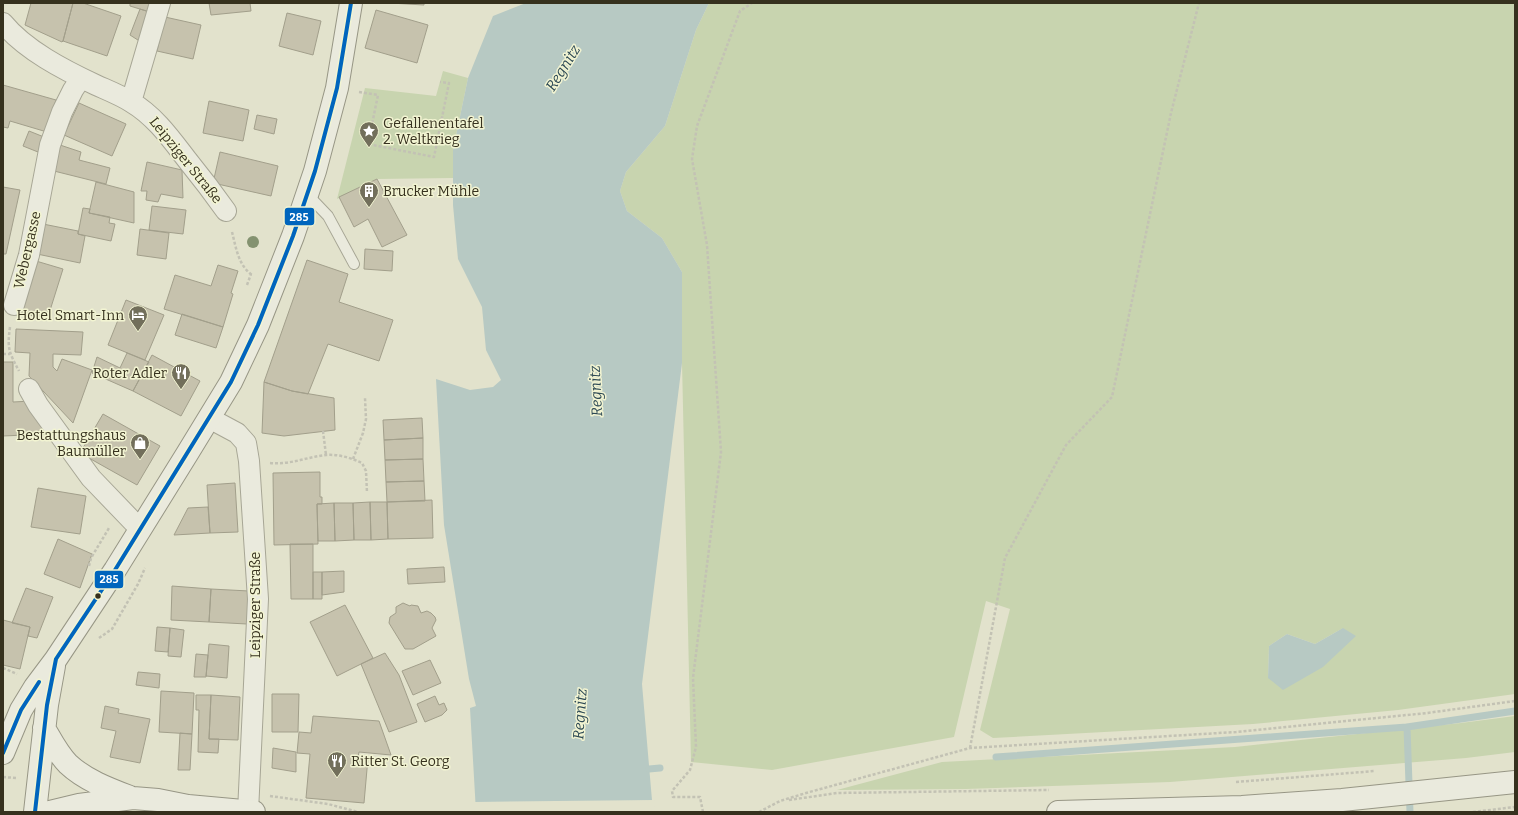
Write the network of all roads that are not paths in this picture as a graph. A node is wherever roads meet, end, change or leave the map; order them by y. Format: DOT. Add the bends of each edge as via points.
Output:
graph roads {
  1 [pos="160,3"];
  2 [pos="350,3"];
  3 [pos="3,23"];
  4 [pos="81,78"];
  5 [pos="130,102"];
  6 [pos="307,194"];
  7 [pos="226,211"];
  8 [pos="354,264"];
  9 [pos="14,305"];
  10 [pos="29,389"];
  11 [pos="209,418"];
  12 [pos="140,529"];
  13 [pos="56,659"];
  14 [pos="44,728"];
  15 [pos="3,753"];
  16 [pos="1515,782"];
  17 [pos="133,798"];
  18 [pos="188,806"];
  19 [pos="35,812"];
  20 [pos="50,812"];
  21 [pos="152,812"];
  22 [pos="248,812"];
  23 [pos="254,812"];
  24 [pos="1058,812"];
  1 -- 5 [label="street"];
  2 -- 6 [label="street" via="337,88"];
  3 -- 4 [label="street, Leipziger Straße" via="25,44"];
  4 -- 5 [label="street, Leipziger Straße"];
  4 -- 9 [label="street, Webergasse" via="62,112 50,145 29,254"];
  5 -- 7 [label="street, Leipziger Straße" via="148,114 164,131"];
  6 -- 8 [label="lane" via="328,216"];
  6 -- 11 [label="street" via="246,353"];
  10 -- 12 [label="street" via="91,478"];
  11 -- 12 [label="street"];
  11 -- 22 [label="street, Leipziger Straße" via="237,433 246,443 249,461 258,600"];
  12 -- 13 [label="street"];
  13 -- 14 [label="street"];
  13 -- 15 [label="street" via="21,710"];
  14 -- 17 [label="street" via="67,763 78,772"];
  14 -- 19 [label="street"];
  16 -- 24 [label="street" via="1342,800 1242,807"];
  17 -- 18 [label="street"];
  17 -- 20 [label="street" via="79,804"];
  18 -- 21 [label="street"];
  18 -- 22 [label="street"];
  22 -- 23 [label="street"];
}
